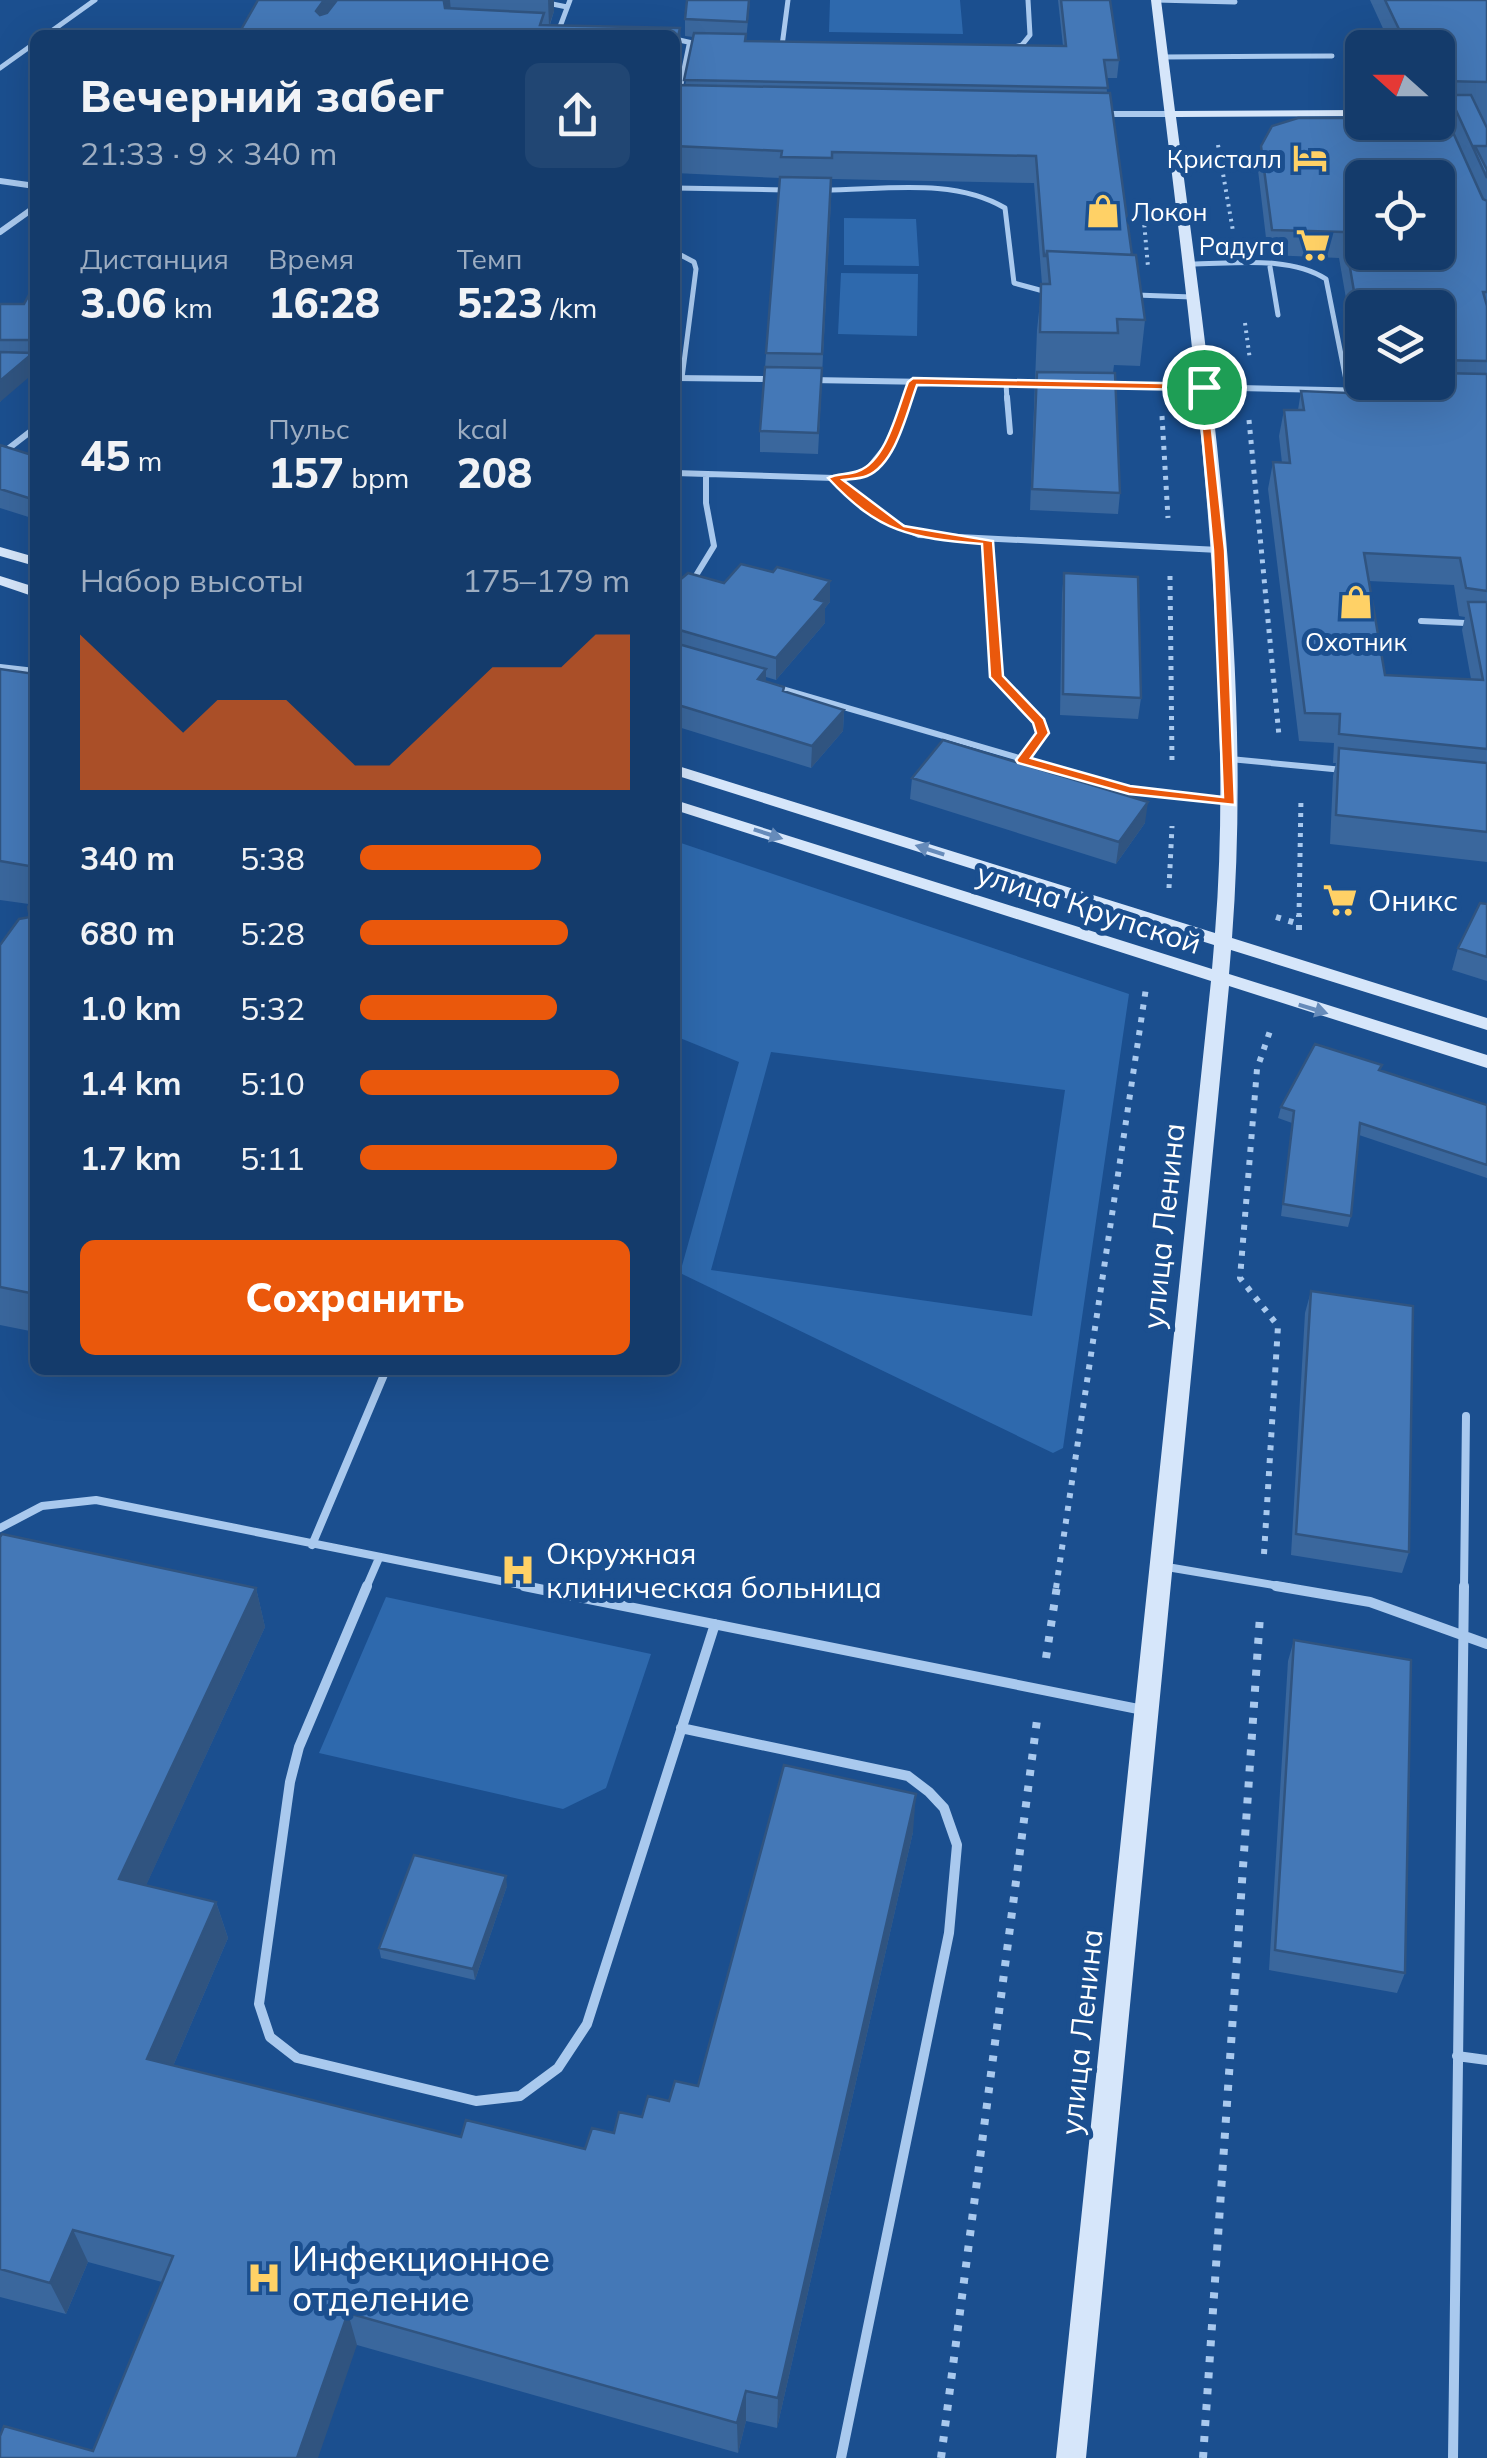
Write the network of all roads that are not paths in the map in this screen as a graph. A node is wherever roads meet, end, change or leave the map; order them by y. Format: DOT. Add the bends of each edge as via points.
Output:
graph roads {
  1 [pos="95,0"];
  2 [pos="533,0"];
  3 [pos="570,0"];
  4 [pos="788,0"];
  5 [pos="1028,0"];
  6 [pos="1156,0"];
  7 [pos="1235,2"];
  8 [pos="567,7"];
  9 [pos="53,30"];
  10 [pos="559,30"];
  11 [pos="680,41"];
  12 [pos="689,45"];
  13 [pos="708,45"];
  14 [pos="782,46"];
  15 [pos="30,47"];
  16 [pos="996,49"];
  17 [pos="1332,56"];
  18 [pos="1164,57"];
  19 [pos="0,68"];
  20 [pos="680,91"];
  21 [pos="1345,113"];
  22 [pos="1099,114"];
  23 [pos="1172,114"];
  24 [pos="0,180"];
  25 [pos="30,185"];
  26 [pos="680,188"];
  27 [pos="788,190"];
  28 [pos="806,190"];
  29 [pos="30,211"];
  30 [pos="0,232"];
  31 [pos="680,255"];
  32 [pos="1190,264"];
  33 [pos="1270,267"];
  34 [pos="1061,293"];
  35 [pos="1118,294"];
  36 [pos="1193,297"];
  37 [pos="1278,315"];
  38 [pos="680,366"];
  39 [pos="1345,375"];
  40 [pos="680,378"];
  41 [pos="778,380"];
  42 [pos="797,380"];
  43 [pos="913,382"];
  44 [pos="1006,383"];
  45 [pos="1064,384"];
  46 [pos="1102,384"];
  47 [pos="1204,387"];
  48 [pos="1345,390"];
  49 [pos="30,432"];
  50 [pos="1010,432"];
  51 [pos="8,449"];
  52 [pos="22,453"];
  53 [pos="0,454"];
  54 [pos="680,474"];
  55 [pos="706,474"];
  56 [pos="834,478"];
  57 [pos="988,541"];
  58 [pos="1219,550"];
  59 [pos="0,551"];
  60 [pos="30,560"];
  61 [pos="0,580"];
  62 [pos="687,588"];
  63 [pos="30,590"];
  64 [pos="1422,621"];
  65 [pos="1487,624"];
  66 [pos="0,667"];
  67 [pos="30,671"];
  68 [pos="766,684"];
  69 [pos="1230,759"];
  70 [pos="1023,760"];
  71 [pos="1350,770"];
  72 [pos="680,772"];
  73 [pos="1230,802"];
  74 [pos="680,806"];
  75 [pos="1224,943"];
  76 [pos="1220,980"];
  77 [pos="1487,1024"];
  78 [pos="1487,1062"];
  79 [pos="384,1375"];
  80 [pos="1466,1416"];
  81 [pos="0,1528"];
  82 [pos="312,1545"];
  83 [pos="379,1558"];
  84 [pos="1162,1567"];
  85 [pos="715,1624"];
  86 [pos="1463,1634"];
  87 [pos="1487,1644"];
  88 [pos="1146,1711"];
  89 [pos="681,1728"];
  90 [pos="1457,2056"];
  91 [pos="1487,2060"];
  92 [pos="841,2458"];
  93 [pos="1071,2458"];
  94 [pos="1453,2458"];
  1 -- 9 [label="lane"];
  2 -- 8 [label="lane"];
  3 -- 8 [label="lane"];
  4 -- 14 [label="lane"];
  5 -- 16 [label="lane" via="1027,41"];
  6 -- 7 [label="lane"];
  6 -- 18 [label="street, улица Ленина"];
  8 -- 10 [label="lane"];
  11 -- 12 [label="lane"];
  12 -- 13 [label="lane"];
  12 -- 20 [label="lane"];
  15 -- 19 [label="lane"];
  17 -- 18 [label="lane"];
  18 -- 23 [label="street, улица Ленина"];
  21 -- 23 [label="street"];
  22 -- 23 [label="street"];
  23 -- 32 [label="street, улица Ленина"];
  24 -- 25 [label="street"];
  26 -- 27 [label="lane"];
  28 -- 34 [label="lane" via="957,192 995,199 1005,208 1014,283"];
  29 -- 30 [label="street"];
  31 -- 38 [label="lane" via="696,269"];
  32 -- 33 [label="lane"];
  32 -- 36 [label="street, улица Ленина"];
  33 -- 37 [label="lane"];
  33 -- 39 [label="lane" via="1313,270 1326,279"];
  35 -- 36 [label="lane"];
  36 -- 47 [label="street, улица Ленина"];
  40 -- 41 [label="street"];
  42 -- 43 [label="street"];
  43 -- 44 [label="street"];
  43 -- 56 [label="lane" via="876,464 864,474"];
  44 -- 45 [label="street"];
  44 -- 50 [label="lane"];
  46 -- 47 [label="street"];
  47 -- 48 [label="street"];
  47 -- 58 [label="street, улица Ленина"];
  49 -- 51 [label="lane"];
  51 -- 52 [label="lane"];
  51 -- 53 [label="lane"];
  54 -- 55 [label="lane"];
  55 -- 56 [label="lane"];
  55 -- 62 [label="lane" via="714,546"];
  56 -- 57 [label="lane" via="900,528"];
  57 -- 58 [label="lane"];
  57 -- 70 [label="lane" via="996,677 1040,722 1042,733"];
  58 -- 69 [label="street, улица Ленина"];
  59 -- 60 [label="street"];
  61 -- 63 [label="street"];
  64 -- 65 [label="lane"];
  66 -- 67 [label="lane"];
  68 -- 70 [label="lane"];
  69 -- 71 [label="lane"];
  69 -- 73 [label="street, улица Ленина"];
  70 -- 73 [label="lane" via="1129,790"];
  75 -- 72 [label="street, улица Крупской, one-way"];
  73 -- 75 [label="street, улица Ленина"];
  74 -- 76 [label="street, улица Крупской, one-way"];
  75 -- 76 [label="street, улица Ленина"];
  75 -- 77 [label="street, улица Крупской"];
  76 -- 78 [label="street, улица Крупской, one-way"];
  76 -- 84 [label="street, улица Ленина"];
  79 -- 82 [label="lane"];
  80 -- 86 [label="lane"];
  81 -- 82 [label="lane" via="42,1506 96,1500"];
  82 -- 83 [label="lane"];
  83 -- 85 [label="lane"];
  83 -- 89 [label="lane" via="290,1782 260,2004 270,2037 297,2058 476,2101 520,2096 558,2068 587,2024"];
  84 -- 86 [label="lane" via="1370,1602"];
  84 -- 88 [label="street, улица Ленина"];
  85 -- 88 [label="lane"];
  85 -- 89 [label="lane"];
  86 -- 87 [label="lane"];
  86 -- 90 [label="lane"];
  88 -- 93 [label="street, улица Ленина"];
  89 -- 92 [label="lane" via="908,1776 951,1814 960,1851"];
  90 -- 91 [label="lane"];
  90 -- 94 [label="lane"];
}
